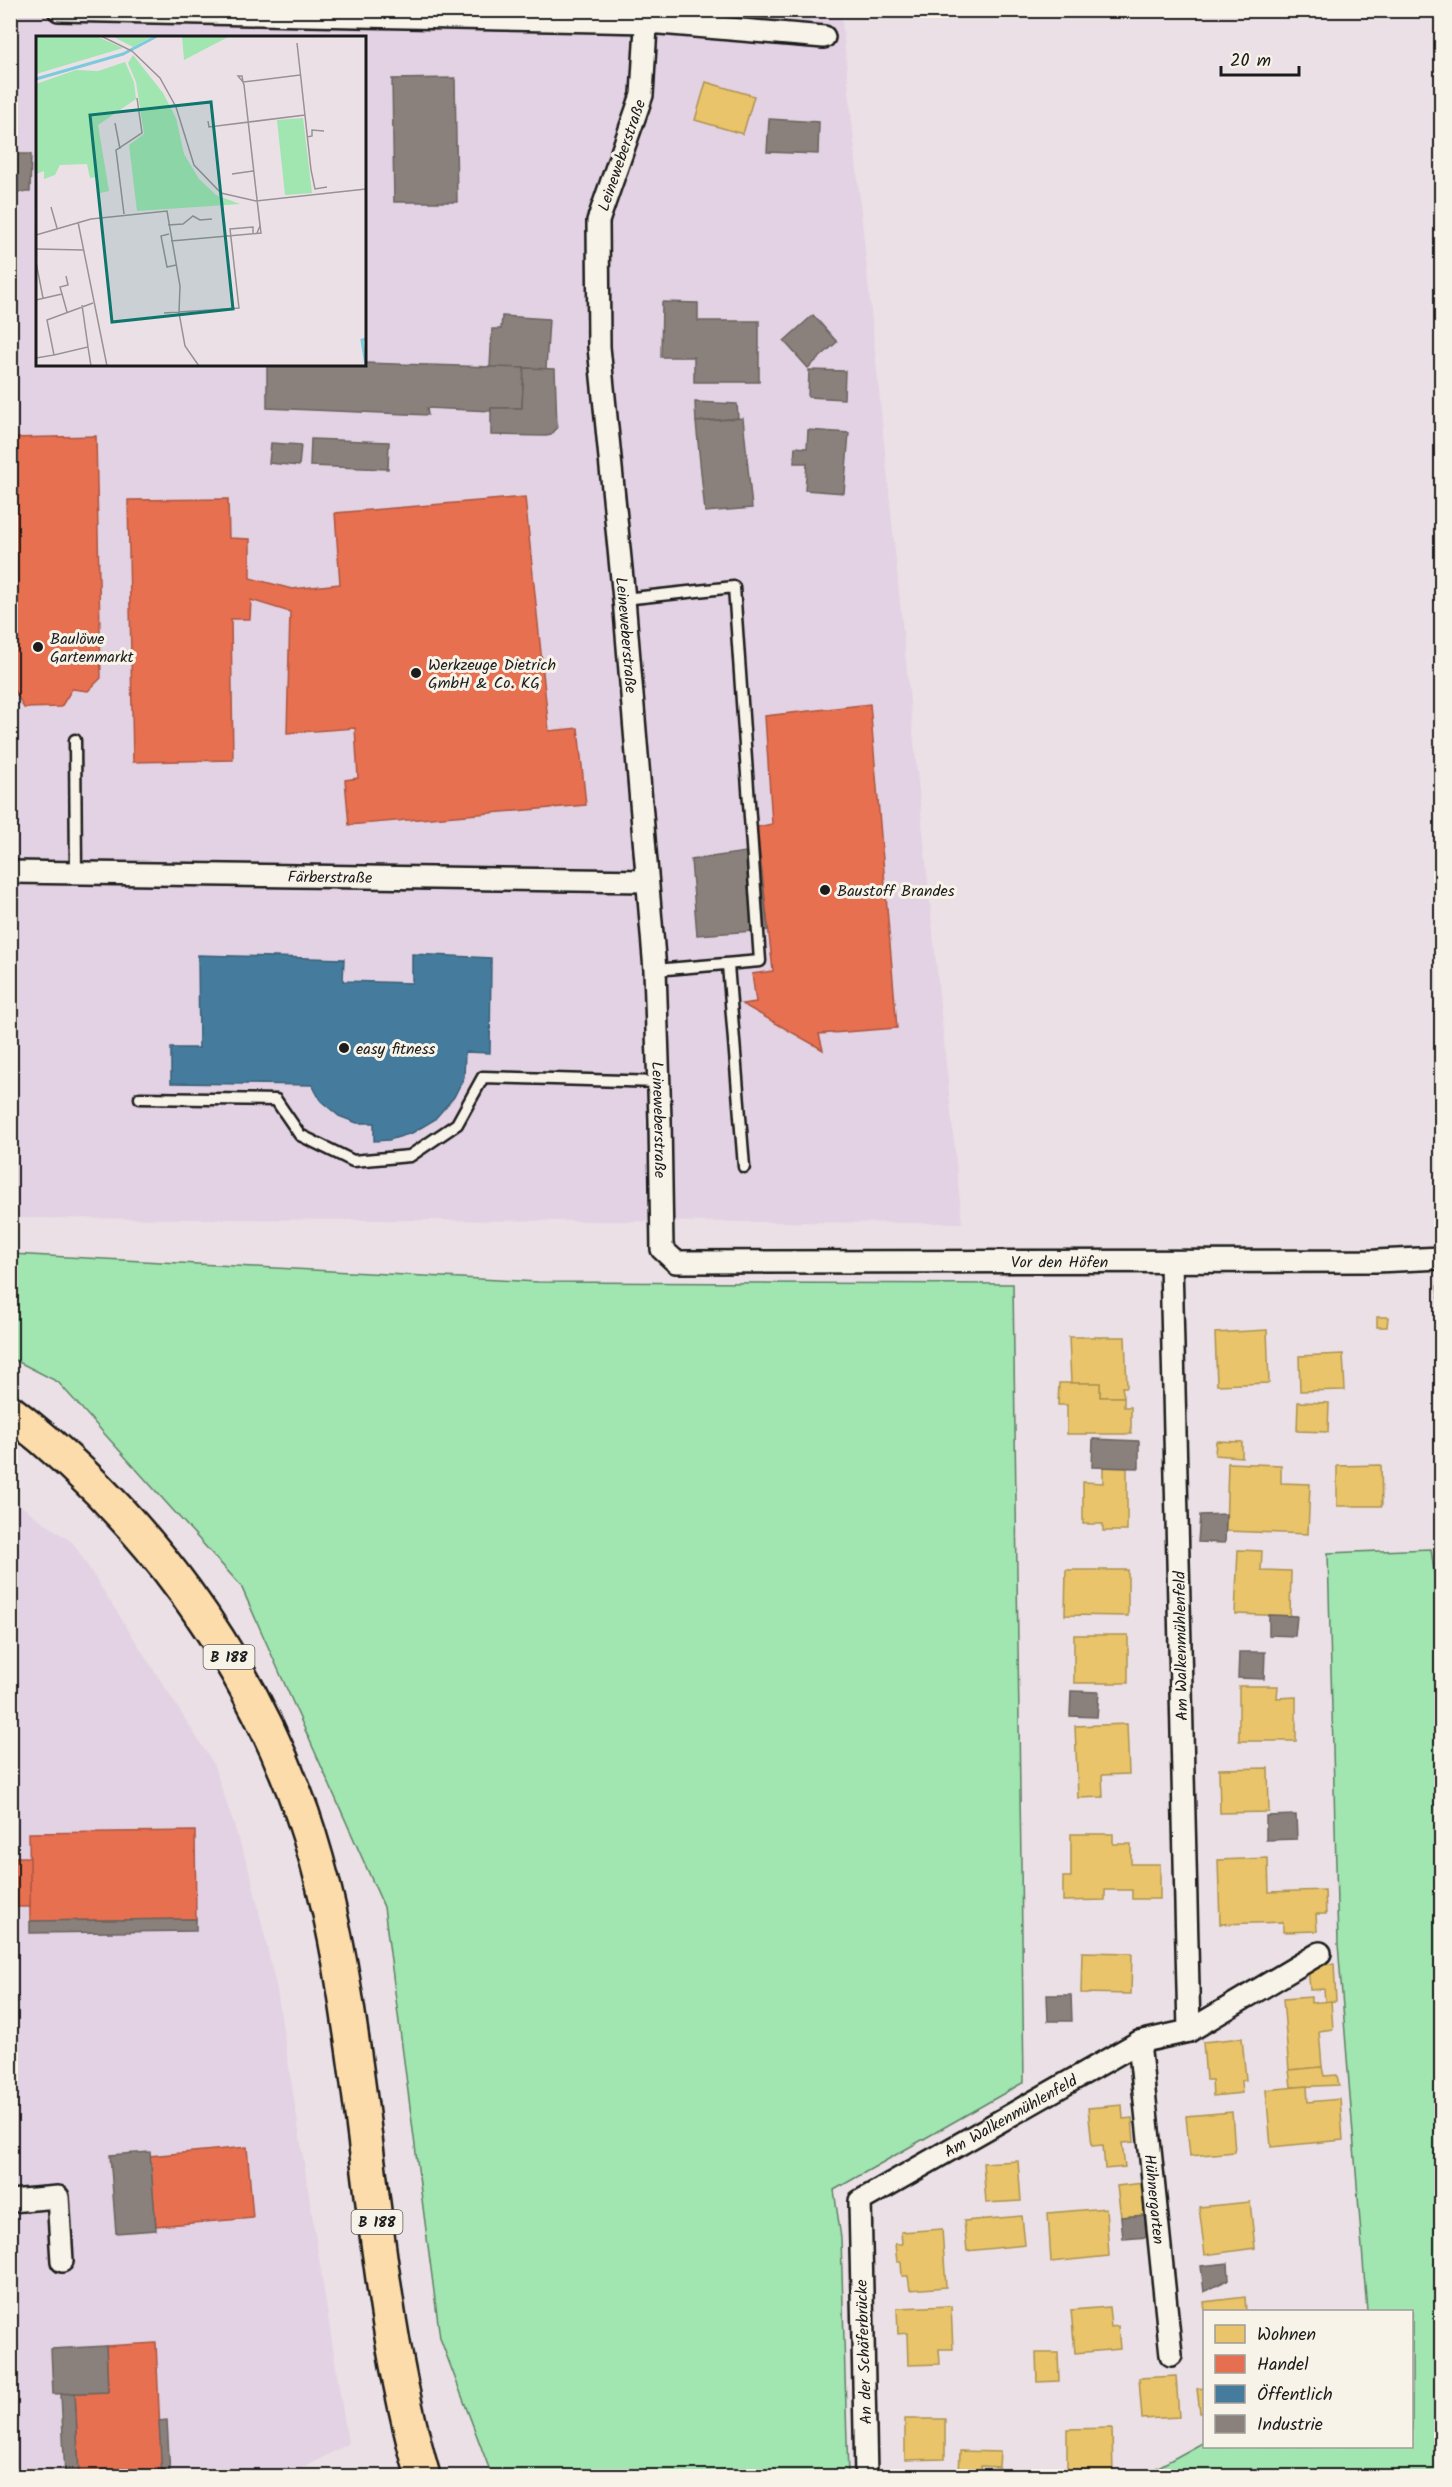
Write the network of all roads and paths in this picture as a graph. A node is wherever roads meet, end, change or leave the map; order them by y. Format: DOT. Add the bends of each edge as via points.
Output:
graph roads {
  1 [pos="59,10"];
  2 [pos="647,16"];
  3 [pos="825,37"];
  4 [pos="624,599"];
  5 [pos="75,740"];
  6 [pos="10,872"];
  7 [pos="76,873"];
  8 [pos="647,881"];
  9 [pos="728,965"];
  10 [pos="655,970"];
  11 [pos="659,1083"];
  12 [pos="140,1098"];
  13 [pos="744,1167"];
  14 [pos="1442,1258"];
  15 [pos="676,1262"];
  16 [pos="1171,1262"];
  17 [pos="10,1412"];
  18 [pos="1320,1953"];
  19 [pos="1189,2031"];
  20 [pos="1139,2042"];
  21 [pos="10,2201"];
  22 [pos="859,2227"];
  23 [pos="62,2261"];
  24 [pos="1171,2355"];
  25 [pos="423,2476"];
  26 [pos="866,2476"];
  1 -- 2 [label="street"];
  2 -- 3 [label="street"];
  2 -- 4 [label="street, Leineweberstraße" via="642,95 598,221 599,347"];
  4 -- 8 [label="street, Leineweberstraße"];
  4 -- 9 [label="lane" via="734,586 760,962"];
  5 -- 7 [label="lane"];
  6 -- 7 [label="street, Färberstraße"];
  7 -- 8 [label="street, Färberstraße"];
  8 -- 10 [label="street, Leineweberstraße"];
  9 -- 10 [label="lane"];
  9 -- 13 [label="lane"];
  10 -- 11 [label="street, Leineweberstraße"];
  11 -- 12 [label="lane" via="483,1077 457,1124 410,1156 353,1161 300,1136 276,1100"];
  11 -- 15 [label="street, Leineweberstraße" via="662,1249"];
  14 -- 16 [label="street, Vor den Höfen"];
  15 -- 16 [label="street, Vor den Höfen"];
  16 -- 19 [label="street, Am Walkenmühlenfeld"];
  17 -- 25 [label="main road, B 188" via="112,1502 180,1582 237,1671 284,1765 318,1864 340,1966 395,2352"];
  18 -- 19 [label="street, Am Walkenmühlenfeld"];
  19 -- 20 [label="street, Am Walkenmühlenfeld"];
  20 -- 22 [label="street, Am Walkenmühlenfeld" via="860,2201"];
  20 -- 24 [label="street, Hühnergarten"];
  21 -- 23 [label="street" via="58,2197"];
  22 -- 26 [label="street, An der Schäferbrücke"];
}
